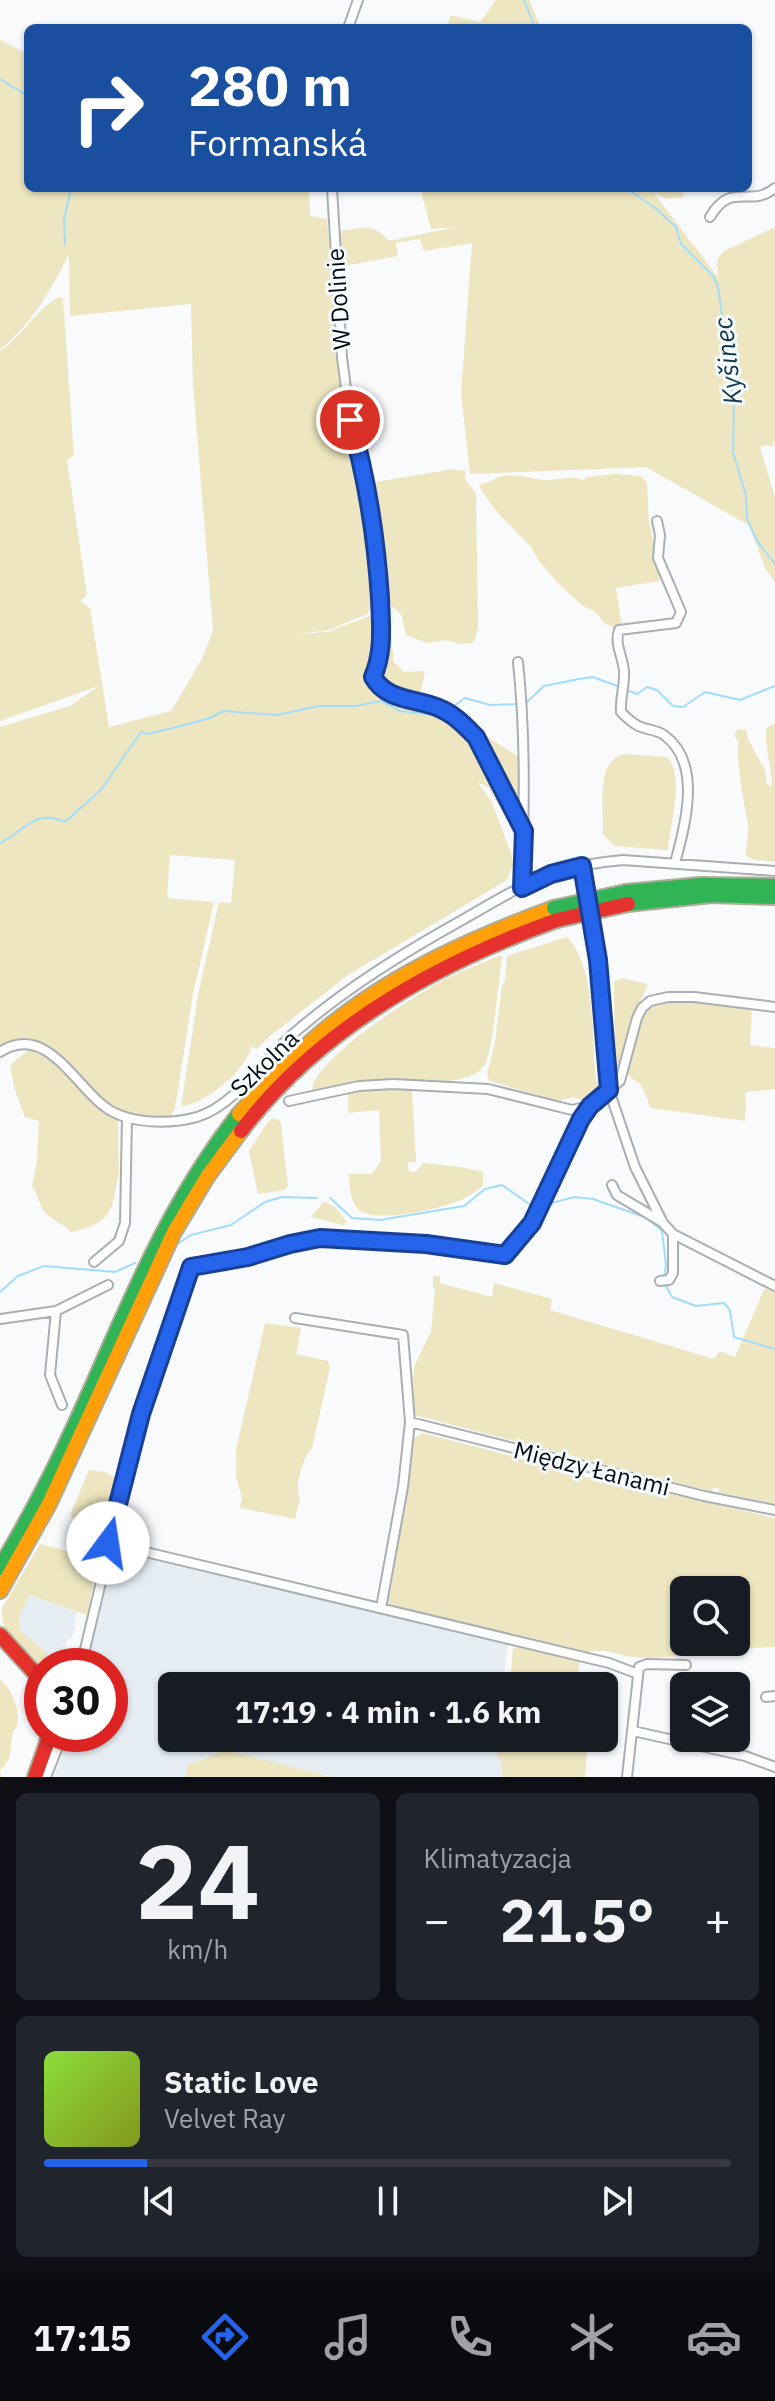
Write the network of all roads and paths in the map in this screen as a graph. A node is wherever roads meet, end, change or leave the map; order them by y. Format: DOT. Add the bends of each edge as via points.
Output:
graph roads {
  1 [pos="358,0"];
  2 [pos="349,24"];
  3 [pos="775,188"];
  4 [pos="332,192"];
  5 [pos="710,217"];
  6 [pos="657,521"];
  7 [pos="518,662"];
  8 [pos="524,831"];
  9 [pos="675,863"];
  10 [pos="582,866"];
  11 [pos="775,871"];
  12 [pos="775,886"];
  13 [pos="522,888"];
  14 [pos="775,897"];
  15 [pos="627,898"];
  16 [pos="556,914"];
  17 [pos="775,1007"];
  18 [pos="0,1052"];
  19 [pos="609,1090"];
  20 [pos="289,1101"];
  21 [pos="590,1106"];
  22 [pos="572,1110"];
  23 [pos="127,1118"];
  24 [pos="581,1119"];
  25 [pos="612,1185"];
  26 [pos="663,1223"];
  27 [pos="673,1234"];
  28 [pos="94,1262"];
  29 [pos="664,1280"];
  30 [pos="108,1285"];
  31 [pos="775,1286"];
  32 [pos="56,1311"];
  33 [pos="295,1318"];
  34 [pos="0,1319"];
  35 [pos="62,1405"];
  36 [pos="410,1422"];
  37 [pos="775,1510"];
  38 [pos="28,1520"];
  39 [pos="108,1543"];
  40 [pos="25,1550"];
  41 [pos="0,1556"];
  42 [pos="0,1568"];
  43 [pos="0,1591"];
  44 [pos="0,1602"];
  45 [pos="381,1608"];
  46 [pos="2,1643"];
  47 [pos="85,1648"];
  48 [pos="24,1661"];
  49 [pos="686,1665"];
  50 [pos="638,1674"];
  51 [pos="633,1731"];
  52 [pos="44,1752"];
  53 [pos="56,1752"];
  54 [pos="775,1767"];
  55 [pos="35,1777"];
  56 [pos="46,1777"];
  57 [pos="627,1777"];
  1 -- 2 [label="street"];
  3 -- 5 [label="street" via="758,196 721,200"];
  4 -- 8 [label="street, W Dolinie" via="342,357 377,553 382,646 373,677 392,695 441,708 476,737"];
  6 -- 9 [label="street" via="658,558 681,612 676,623 619,630 616,638 625,674 621,712 635,725 664,734 687,776 687,816"];
  7 -- 8 [label="street"];
  8 -- 13 [label="street"];
  9 -- 10 [label="street, Szkolna" via="623,860"];
  9 -- 11 [label="street, Szkolna"];
  10 -- 13 [label="street, Szkolna"];
  10 -- 19 [label="street" via="598,960"];
  12 -- 15 [label="highway" via="715,884"];
  13 -- 23 [label="street, Szkolna" via="346,991 215,1109 182,1120"];
  14 -- 15 [label="highway"];
  15 -- 16 [label="highway, bridge"];
  16 -- 38 [label="highway" via="467,940 390,982 318,1034 253,1098 208,1154 167,1222"];
  16 -- 40 [label="highway" via="445,964 376,1005 322,1047 249,1121 175,1231"];
  17 -- 19 [label="street" via="694,997 650,1001 637,1018 623,1075"];
  18 -- 23 [label="street" via="19,1045 48,1052 107,1108"];
  19 -- 21 [label="street, Szkolna"];
  19 -- 26 [label="street" via="635,1167"];
  20 -- 22 [label="street, Szkolna" via="359,1086 434,1085 488,1089"];
  21 -- 22 [label="street, Szkolna"];
  21 -- 24 [label="street"];
  22 -- 24 [label="street"];
  23 -- 28 [label="street" via="125,1223 119,1241"];
  24 -- 39 [label="street" via="523,1236 505,1255 320,1238 191,1267 141,1414"];
  25 -- 26 [label="street" via="617,1195"];
  26 -- 27 [label="street"];
  27 -- 29 [label="street" via="673,1273"];
  27 -- 31 [label="street"];
  30 -- 32 [label="street"];
  32 -- 34 [label="street"];
  32 -- 35 [label="street" via="50,1375"];
  33 -- 36 [label="street" via="403,1335"];
  36 -- 37 [label="street, Między Łanami"];
  36 -- 45 [label="street"];
  38 -- 41 [label="highway"];
  38 -- 42 [label="highway"];
  39 -- 45 [label="street"];
  39 -- 47 [label="street"];
  40 -- 43 [label="highway"];
  40 -- 44 [label="highway"];
  45 -- 50 [label="street"];
  46 -- 48 [label="highway"];
  49 -- 50 [label="street" via="643,1664"];
  50 -- 51 [label="street"];
  51 -- 54 [label="street"];
  51 -- 57 [label="street"];
  52 -- 55 [label="highway"];
  53 -- 56 [label="street"];
}
